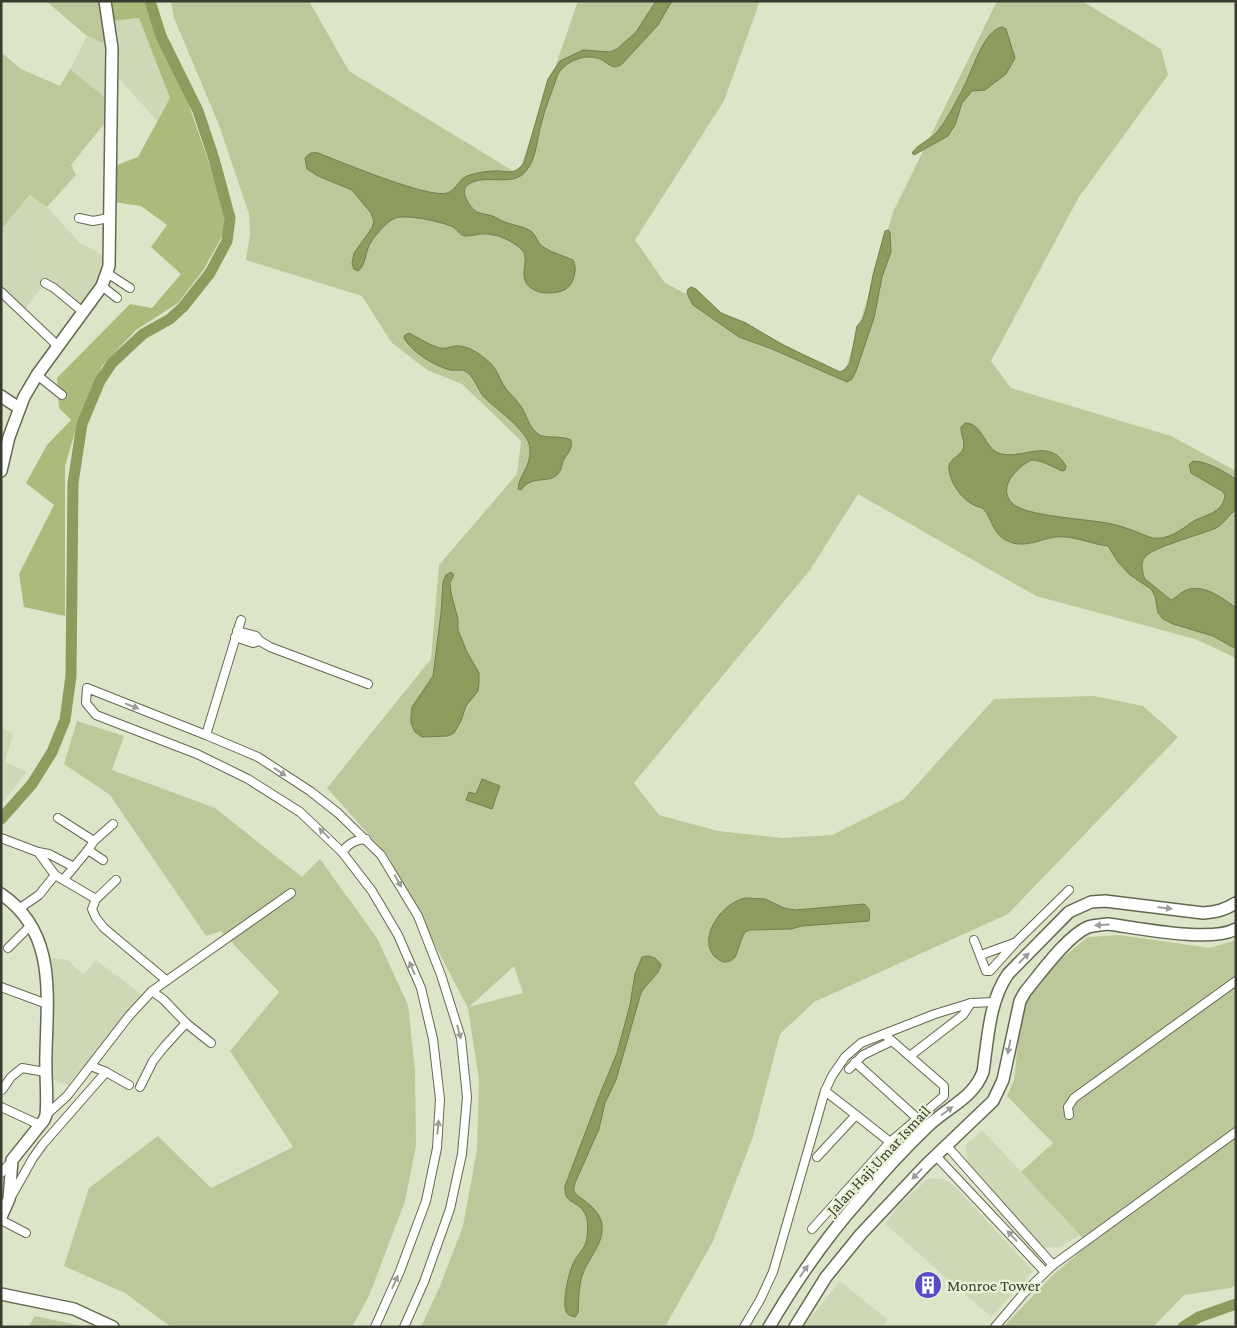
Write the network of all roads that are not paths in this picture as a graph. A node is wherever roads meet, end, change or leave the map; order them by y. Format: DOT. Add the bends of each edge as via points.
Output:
graph roads {
  1 [pos="105,1"];
  2 [pos="79,218"];
  3 [pos="110,218"];
  4 [pos="107,273"];
  5 [pos="45,284"];
  6 [pos="102,286"];
  7 [pos="130,288"];
  8 [pos="1,292"];
  9 [pos="117,298"];
  10 [pos="83,312"];
  11 [pos="58,346"];
  12 [pos="37,375"];
  13 [pos="62,395"];
  14 [pos="1,396"];
  15 [pos="19,408"];
  16 [pos="1,471"];
  17 [pos="241,620"];
  18 [pos="236,634"];
  19 [pos="368,684"];
  20 [pos="206,735"];
  21 [pos="58,818"];
  22 [pos="113,824"];
  23 [pos="1,838"];
  24 [pos="366,839"];
  25 [pos="94,841"];
  26 [pos="88,850"];
  27 [pos="38,852"];
  28 [pos="342,852"];
  29 [pos="103,860"];
  30 [pos="74,867"];
  31 [pos="55,875"];
  32 [pos="64,879"];
  33 [pos="116,880"];
  34 [pos="1069,890"];
  35 [pos="292,893"];
  36 [pos="1,894"];
  37 [pos="96,899"];
  38 [pos="1236,903"];
  39 [pos="20,908"];
  40 [pos="31,925"];
  41 [pos="1236,929"];
  42 [pos="974,940"];
  43 [pos="1016,942"];
  44 [pos="8,948"];
  45 [pos="980,955"];
  46 [pos="997,964"];
  47 [pos="1008,974"];
  48 [pos="166,980"];
  49 [pos="1236,982"];
  50 [pos="1,987"];
  51 [pos="154,993"];
  52 [pos="994,1002"];
  53 [pos="971,1003"];
  54 [pos="47,1004"];
  55 [pos="186,1023"];
  56 [pos="884,1034"];
  57 [pos="892,1041"];
  58 [pos="211,1043"];
  59 [pos="910,1056"];
  60 [pos="855,1062"];
  61 [pos="98,1069"];
  62 [pos="848,1069"];
  63 [pos="45,1072"];
  64 [pos="129,1085"];
  65 [pos="140,1087"];
  66 [pos="2,1090"];
  67 [pos="825,1091"];
  68 [pos="1,1107"];
  69 [pos="856,1115"];
  70 [pos="1069,1115"];
  71 [pos="918,1119"];
  72 [pos="43,1120"];
  73 [pos="1236,1132"];
  74 [pos="890,1142"];
  75 [pos="947,1146"];
  76 [pos="936,1156"];
  77 [pos="817,1157"];
  78 [pos="8,1168"];
  79 [pos="979,1182"];
  80 [pos="970,1191"];
  81 [pos="10,1194"];
  82 [pos="1,1218"];
  83 [pos="812,1229"];
  84 [pos="26,1232"];
  85 [pos="1053,1265"];
  86 [pos="1045,1272"];
  87 [pos="1,1294"];
  88 [pos="788,1295"];
  89 [pos="807,1306"];
  90 [pos="114,1327"];
  91 [pos="375,1327"];
  92 [pos="404,1327"];
  93 [pos="744,1327"];
  94 [pos="769,1327"];
  95 [pos="795,1327"];
  96 [pos="995,1327"];
  1 -- 3 [label="main road" via="112,48"];
  2 -- 3 [label="street" via="93,221"];
  3 -- 4 [label="main road"];
  4 -- 6 [label="main road"];
  4 -- 7 [label="street"];
  5 -- 10 [label="street"];
  6 -- 9 [label="street"];
  6 -- 10 [label="main road"];
  8 -- 11 [label="street"];
  10 -- 11 [label="main road"];
  11 -- 12 [label="main road"];
  12 -- 13 [label="street"];
  12 -- 15 [label="main road"];
  14 -- 15 [label="main road"];
  15 -- 16 [label="main road"];
  17 -- 18 [label="street"];
  18 -- 19 [label="street"];
  18 -- 20 [label="street"];
  20 -- 24 [label="street, one-way" via="258,757 310,791"];
  28 -- 20 [label="street, one-way" via="300,812 248,779 197,754 96,716 86,703 87,688"];
  21 -- 25 [label="street"];
  22 -- 25 [label="street"];
  23 -- 27 [label="street"];
  24 -- 28 [label="street" via="348,844"];
  24 -- 92 [label="street, one-way" via="390,867 418,916 442,975 461,1038 467,1097 462,1154 450,1209"];
  25 -- 26 [label="street"];
  26 -- 29 [label="street"];
  26 -- 30 [label="street"];
  27 -- 30 [label="street"];
  27 -- 31 [label="street"];
  91 -- 28 [label="street, one-way" via="426,1201 437,1148 440,1099 433,1039 421,988 398,935 372,891"];
  30 -- 32 [label="street"];
  31 -- 32 [label="street"];
  31 -- 39 [label="street" via="39,894"];
  32 -- 37 [label="street"];
  33 -- 37 [label="street"];
  34 -- 43 [label="street"];
  35 -- 48 [label="street"];
  36 -- 39 [label="main road"];
  37 -- 48 [label="street" via="92,909 104,928"];
  47 -- 38 [label="main road, Jalan Haji Umar Ismail, one-way" via="1069,912 1091,902 1203,912 1215,912"];
  39 -- 40 [label="main road"];
  40 -- 44 [label="street"];
  40 -- 54 [label="main road" via="43,954"];
  41 -- 75 [label="main road, one-way" via="1202,936 1108,924 1087,928 1068,941 1025,992 1017,1009 1000,1089 983,1112"];
  42 -- 45 [label="street"];
  43 -- 45 [label="street"];
  43 -- 46 [label="street"];
  45 -- 46 [label="street" via="986,971"];
  46 -- 47 [label="street"];
  47 -- 52 [label="main road, Jalan Haji Umar Ismail"];
  48 -- 51 [label="street"];
  49 -- 70 [label="street" via="1074,1098 1068,1107"];
  50 -- 54 [label="street"];
  51 -- 55 [label="street"];
  51 -- 61 [label="street" via="129,1016"];
  52 -- 53 [label="street"];
  88 -- 52 [label="main road, Jalan Haji Umar Ismail, one-way" via="824,1242 861,1197 928,1126 977,1085 983,1072"];
  53 -- 56 [label="street"];
  53 -- 59 [label="street" via="963,1015"];
  54 -- 63 [label="main road"];
  55 -- 58 [label="street"];
  55 -- 65 [label="street" via="164,1046"];
  56 -- 57 [label="street"];
  56 -- 67 [label="street" via="861,1043 845,1057"];
  57 -- 59 [label="street"];
  57 -- 60 [label="street"];
  59 -- 71 [label="street" via="944,1086 943,1098"];
  60 -- 62 [label="street"];
  60 -- 71 [label="street"];
  61 -- 64 [label="street"];
  61 -- 72 [label="street"];
  61 -- 81 [label="street"];
  63 -- 66 [label="street" via="22,1068 10,1077"];
  63 -- 72 [label="main road"];
  67 -- 69 [label="street"];
  67 -- 93 [label="street" via="773,1272"];
  68 -- 72 [label="street"];
  69 -- 74 [label="street"];
  69 -- 77 [label="street"];
  71 -- 74 [label="street"];
  72 -- 78 [label="main road"];
  73 -- 85 [label="street"];
  74 -- 83 [label="street"];
  75 -- 76 [label="main road"];
  75 -- 79 [label="street"];
  76 -- 80 [label="street"];
  76 -- 89 [label="main road, one-way" via="861,1234"];
  78 -- 81 [label="main road"];
  79 -- 80 [label="street"];
  79 -- 85 [label="street"];
  86 -- 80 [label="street, one-way"];
  81 -- 82 [label="main road"];
  82 -- 84 [label="street"];
  85 -- 86 [label="street"];
  86 -- 96 [label="street"];
  87 -- 90 [label="main road" via="74,1309"];
  88 -- 89 [label="main road"];
  88 -- 94 [label="main road, Jalan Haji Umar Ismail"];
  89 -- 95 [label="main road"];
}
